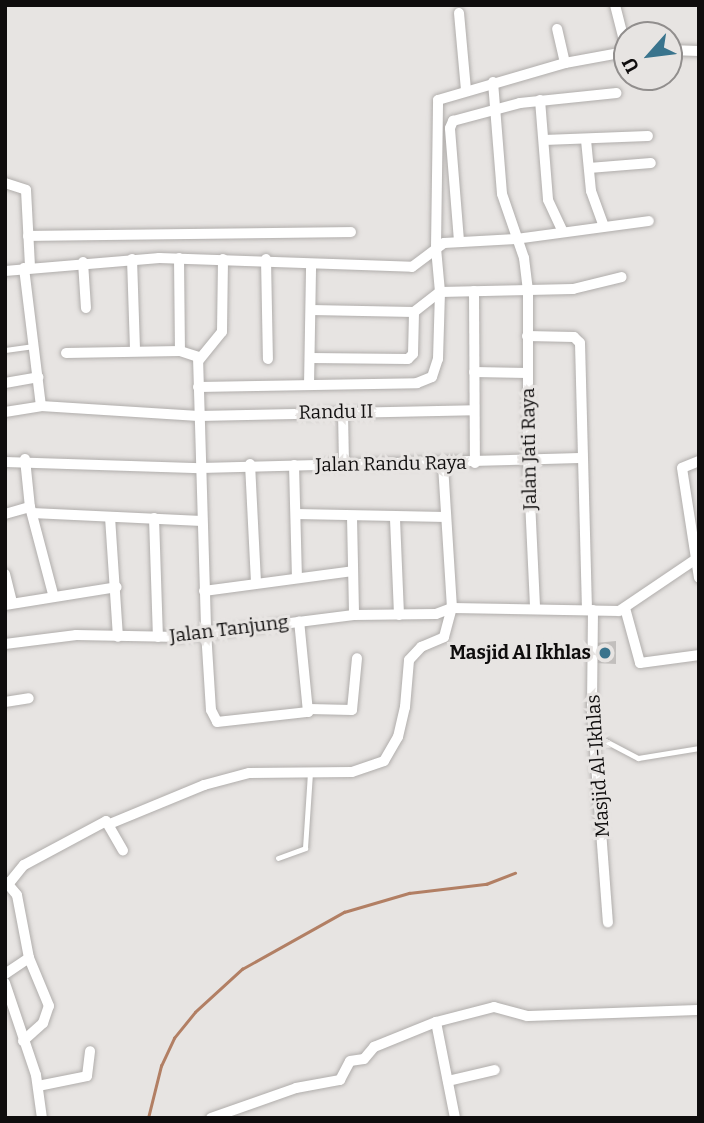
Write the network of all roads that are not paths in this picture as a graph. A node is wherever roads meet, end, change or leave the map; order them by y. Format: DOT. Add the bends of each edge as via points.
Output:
graph roads {
  1 [pos="459,13"];
  2 [pos="557,29"];
  3 [pos="613,54"];
  4 [pos="565,63"];
  5 [pos="493,82"];
  6 [pos="466,90"];
  7 [pos="616,93"];
  8 [pos="540,100"];
  9 [pos="498,108"];
  10 [pos="648,136"];
  11 [pos="544,139"];
  12 [pos="586,140"];
  13 [pos="651,163"];
  14 [pos="589,168"];
  15 [pos="5,183"];
  16 [pos="649,220"];
  17 [pos="604,226"];
  18 [pos="351,232"];
  19 [pos="563,232"];
  20 [pos="28,236"];
  21 [pos="516,239"];
  22 [pos="459,241"];
  23 [pos="436,248"];
  24 [pos="179,258"];
  25 [pos="132,259"];
  26 [pos="223,259"];
  27 [pos="266,259"];
  28 [pos="83,262"];
  29 [pos="312,265"];
  30 [pos="27,268"];
  31 [pos="5,271"];
  32 [pos="622,277"];
  33 [pos="528,289"];
  34 [pos="474,291"];
  35 [pos="440,292"];
  36 [pos="86,308"];
  37 [pos="311,310"];
  38 [pos="414,312"];
  39 [pos="527,336"];
  40 [pos="34,346"];
  41 [pos="5,350"];
  42 [pos="135,351"];
  43 [pos="180,351"];
  44 [pos="66,353"];
  45 [pos="310,358"];
  46 [pos="268,359"];
  47 [pos="198,360"];
  48 [pos="474,372"];
  49 [pos="527,373"];
  50 [pos="38,377"];
  51 [pos="5,383"];
  52 [pos="309,385"];
  53 [pos="198,387"];
  54 [pos="41,406"];
  55 [pos="474,410"];
  56 [pos="5,412"];
  57 [pos="343,412"];
  58 [pos="199,416"];
  59 [pos="528,458"];
  60 [pos="580,458"];
  61 [pos="25,459"];
  62 [pos="699,461"];
  63 [pos="5,462"];
  64 [pos="475,463"];
  65 [pos="250,464"];
  66 [pos="294,464"];
  67 [pos="344,464"];
  68 [pos="443,464"];
  69 [pos="201,468"];
  70 [pos="31,510"];
  71 [pos="5,514"];
  72 [pos="296,514"];
  73 [pos="110,517"];
  74 [pos="352,517"];
  75 [pos="446,517"];
  76 [pos="154,518"];
  77 [pos="395,519"];
  78 [pos="202,521"];
  79 [pos="695,522"];
  80 [pos="698,557"];
  81 [pos="353,571"];
  82 [pos="5,574"];
  83 [pos="297,576"];
  84 [pos="699,578"];
  85 [pos="256,583"];
  86 [pos="117,587"];
  87 [pos="204,591"];
  88 [pos="53,594"];
  89 [pos="9,604"];
  90 [pos="452,608"];
  91 [pos="625,608"];
  92 [pos="535,609"];
  93 [pos="590,610"];
  94 [pos="354,615"];
  95 [pos="399,615"];
  96 [pos="299,621"];
  97 [pos="206,631"];
  98 [pos="118,637"];
  99 [pos="158,638"];
  100 [pos="5,644"];
  101 [pos="699,656"];
  102 [pos="357,658"];
  103 [pos="29,698"];
  104 [pos="5,702"];
  105 [pos="309,709"];
  106 [pos="594,735"];
  107 [pos="699,748"];
  108 [pos="310,773"];
  109 [pos="112,823"];
  110 [pos="123,850"];
  111 [pos="278,858"];
  112 [pos="8,882"];
  113 [pos="608,922"];
  114 [pos="29,958"];
  115 [pos="5,974"];
  116 [pos="5,983"];
  117 [pos="699,1010"];
  118 [pos="436,1022"];
  119 [pos="23,1041"];
  120 [pos="90,1051"];
  121 [pos="495,1070"];
  122 [pos="447,1081"];
  123 [pos="38,1086"];
  124 [pos="42,1118"];
  125 [pos="211,1118"];
  126 [pos="455,1118"];
  1 -- 6 [label="street"];
  2 -- 4 [label="street"];
  3 -- 4 [label="street"];
  4 -- 5 [label="street"];
  5 -- 6 [label="street"];
  5 -- 9 [label="street, Jalan Jati Raya"];
  6 -- 23 [label="street" via="440,97 436,109"];
  7 -- 8 [label="street"];
  8 -- 9 [label="street"];
  8 -- 11 [label="street"];
  9 -- 21 [label="street, Jalan Jati Raya" via="502,194"];
  9 -- 22 [label="street" via="451,123"];
  10 -- 12 [label="street"];
  11 -- 12 [label="street"];
  11 -- 19 [label="street" via="548,200"];
  12 -- 14 [label="street"];
  13 -- 14 [label="street"];
  14 -- 17 [label="street" via="591,191"];
  15 -- 20 [label="street" via="26,190"];
  16 -- 17 [label="street"];
  17 -- 19 [label="street"];
  18 -- 20 [label="street"];
  19 -- 21 [label="street"];
  20 -- 30 [label="street"];
  21 -- 22 [label="street"];
  21 -- 33 [label="street, Jalan Jati Raya"];
  22 -- 23 [label="street"];
  23 -- 29 [label="street" via="412,267"];
  23 -- 35 [label="street"];
  24 -- 25 [label="street"];
  24 -- 26 [label="street"];
  24 -- 43 [label="street"];
  25 -- 28 [label="street"];
  25 -- 42 [label="street"];
  26 -- 27 [label="street"];
  26 -- 47 [label="street" via="222,332"];
  27 -- 29 [label="street"];
  27 -- 46 [label="street"];
  28 -- 30 [label="street"];
  28 -- 36 [label="street"];
  29 -- 37 [label="street"];
  30 -- 31 [label="street"];
  30 -- 40 [label="street"];
  32 -- 33 [label="street" via="573,289"];
  33 -- 34 [label="street"];
  33 -- 39 [label="street, Jalan Jati Raya"];
  34 -- 35 [label="street"];
  34 -- 48 [label="street"];
  35 -- 38 [label="street"];
  35 -- 52 [label="street" via="438,359 432,377 417,383"];
  37 -- 38 [label="street"];
  37 -- 45 [label="street"];
  38 -- 45 [label="street" via="413,355 408,359"];
  39 -- 49 [label="street, Jalan Jati Raya"];
  39 -- 60 [label="street, Masjid Al-Ikhlas" via="574,337 580,343"];
  40 -- 41 [label="lane"];
  40 -- 50 [label="street"];
  42 -- 43 [label="street"];
  42 -- 44 [label="street"];
  43 -- 47 [label="street" via="195,354"];
  45 -- 52 [label="street"];
  47 -- 53 [label="street"];
  48 -- 49 [label="street"];
  48 -- 55 [label="street"];
  49 -- 59 [label="street, Jalan Jati Raya"];
  50 -- 51 [label="street"];
  50 -- 54 [label="street"];
  52 -- 53 [label="street"];
  53 -- 58 [label="street"];
  54 -- 56 [label="street, Randu II"];
  54 -- 58 [label="street, Randu II"];
  55 -- 57 [label="street, Randu II"];
  55 -- 64 [label="street"];
  57 -- 58 [label="street, Randu II"];
  57 -- 67 [label="street"];
  58 -- 69 [label="street"];
  59 -- 60 [label="street, Jalan Randu Raya"];
  59 -- 64 [label="street, Jalan Randu Raya"];
  59 -- 92 [label="street, Jalan Jati Raya"];
  60 -- 93 [label="street, Masjid Al-Ikhlas"];
  61 -- 63 [label="street, Jalan Randu Raya"];
  61 -- 69 [label="street, Jalan Randu Raya"];
  61 -- 70 [label="street"];
  62 -- 79 [label="street" via="682,468"];
  64 -- 68 [label="street, Jalan Randu Raya"];
  65 -- 66 [label="street, Jalan Randu Raya"];
  65 -- 69 [label="street, Jalan Randu Raya"];
  65 -- 85 [label="street"];
  66 -- 67 [label="street, Jalan Randu Raya"];
  66 -- 72 [label="street"];
  67 -- 68 [label="street, Jalan Randu Raya"];
  68 -- 75 [label="street"];
  69 -- 78 [label="street"];
  70 -- 71 [label="street"];
  70 -- 73 [label="street"];
  70 -- 88 [label="street"];
  72 -- 74 [label="street"];
  72 -- 83 [label="street"];
  73 -- 76 [label="street"];
  73 -- 86 [label="street"];
  74 -- 77 [label="street"];
  74 -- 81 [label="street"];
  75 -- 77 [label="street"];
  75 -- 90 [label="street"];
  76 -- 78 [label="street"];
  76 -- 99 [label="street"];
  77 -- 95 [label="street"];
  78 -- 87 [label="street"];
  79 -- 80 [label="street"];
  80 -- 84 [label="street"];
  80 -- 91 [label="street"];
  81 -- 83 [label="street"];
  81 -- 94 [label="street"];
  82 -- 89 [label="street"];
  83 -- 85 [label="street"];
  85 -- 87 [label="street"];
  86 -- 88 [label="street"];
  86 -- 98 [label="street"];
  87 -- 97 [label="street"];
  88 -- 89 [label="street"];
  90 -- 92 [label="street, Jalan Tanjung"];
  90 -- 95 [label="street, Jalan Tanjung" via="436,614"];
  90 -- 108 [label="street" via="444,636 421,647 409,660 403,717 384,761 364,770"];
  91 -- 93 [label="street, Jalan Tanjung"];
  91 -- 101 [label="street" via="640,663"];
  92 -- 93 [label="street, Jalan Tanjung"];
  93 -- 106 [label="street, Masjid Al-Ikhlas"];
  94 -- 95 [label="street, Jalan Tanjung"];
  94 -- 96 [label="street, Jalan Tanjung"];
  96 -- 97 [label="street, Jalan Tanjung"];
  96 -- 105 [label="street"];
  97 -- 99 [label="street, Jalan Tanjung"];
  97 -- 105 [label="street" via="211,710 217,722 296,717"];
  98 -- 99 [label="street, Jalan Tanjung"];
  98 -- 100 [label="street, Jalan Tanjung" via="76,635"];
  102 -- 105 [label="street" via="352,710"];
  103 -- 104 [label="street"];
  106 -- 107 [label="lane" via="638,758"];
  106 -- 113 [label="street, Masjid Al-Ikhlas"];
  108 -- 109 [label="street" via="249,773 204,785"];
  108 -- 111 [label="lane" via="305,848"];
  109 -- 110 [label="street"];
  109 -- 112 [label="street" via="106,821 24,865"];
  112 -- 114 [label="street" via="19,902"];
  114 -- 115 [label="street"];
  114 -- 119 [label="street" via="50,1006 43,1023"];
  116 -- 119 [label="street"];
  117 -- 118 [label="street" via="527,1016 494,1007"];
  118 -- 122 [label="street"];
  118 -- 125 [label="street" via="374,1047 364,1059 348,1062 340,1080 296,1088"];
  119 -- 123 [label="street"];
  120 -- 123 [label="street" via="87,1076"];
  121 -- 122 [label="street"];
  122 -- 126 [label="street"];
  123 -- 124 [label="street"];
}
